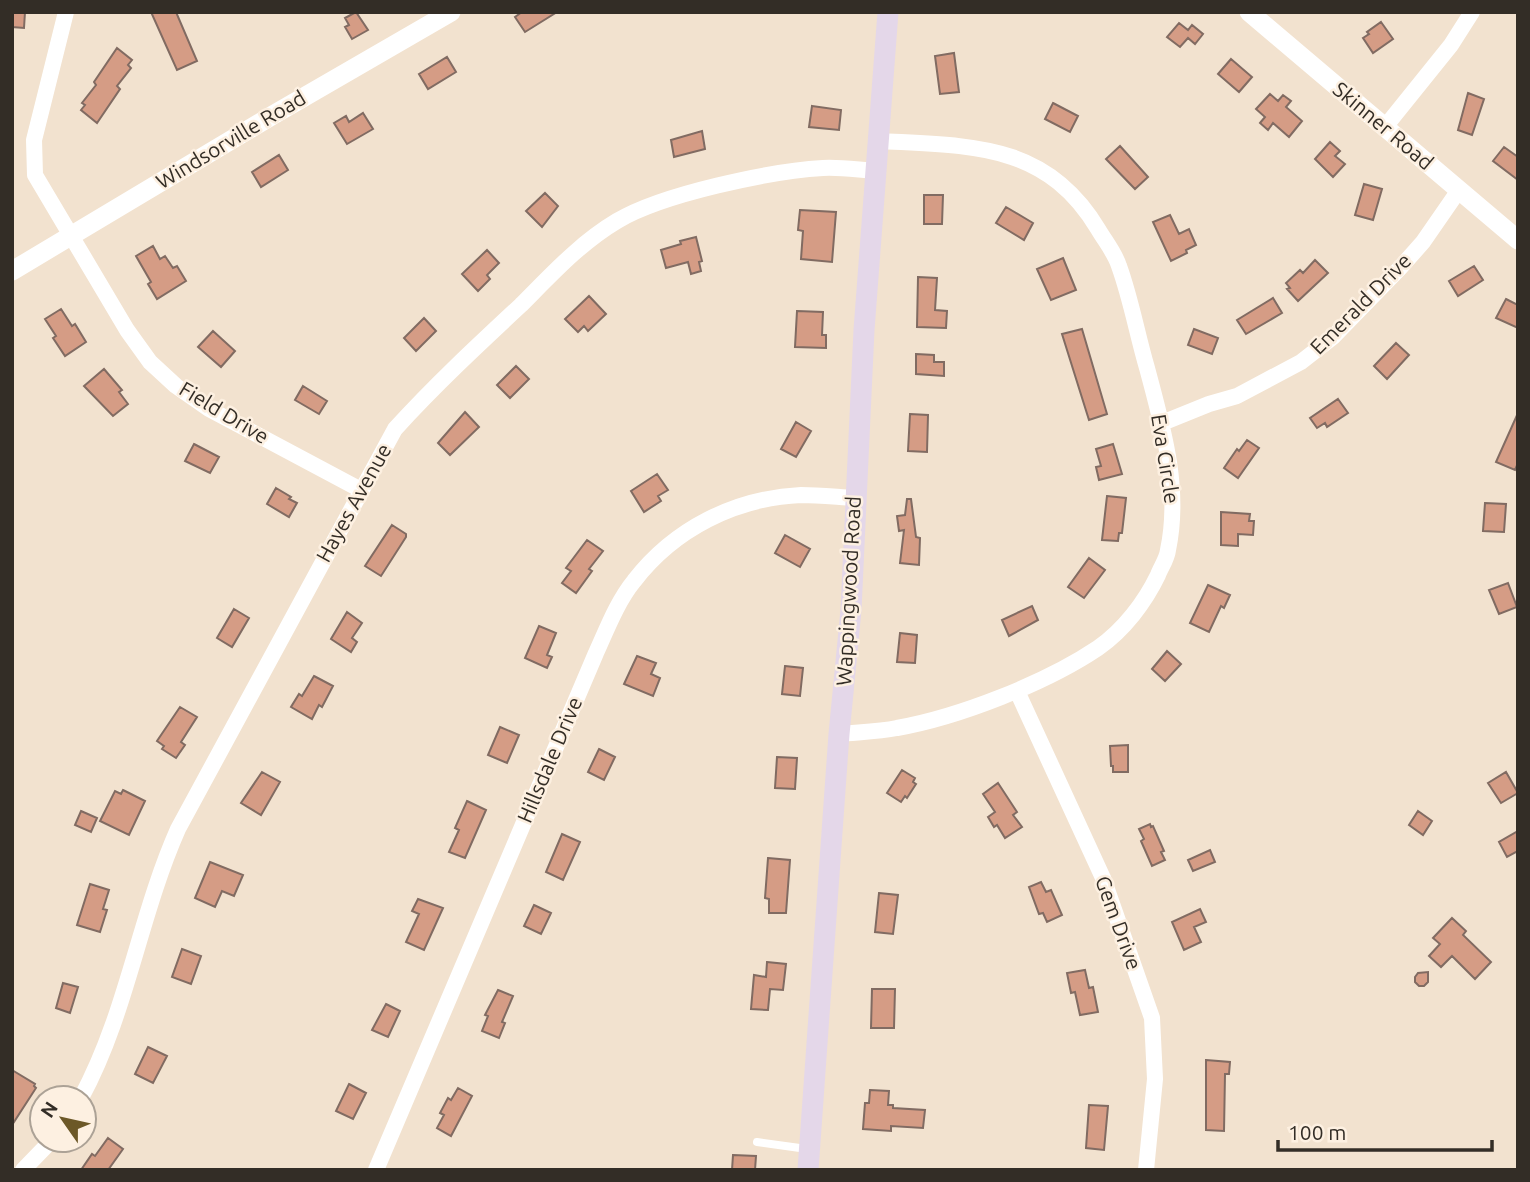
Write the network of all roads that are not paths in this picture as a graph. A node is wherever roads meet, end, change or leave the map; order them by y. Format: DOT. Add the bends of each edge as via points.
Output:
graph roads {
  1 [pos="66,12"];
  2 [pos="451,12"];
  3 [pos="888,12"];
  4 [pos="1249,12"];
  5 [pos="1472,12"];
  6 [pos="1384,127"];
  7 [pos="879,141"];
  8 [pos="877,171"];
  9 [pos="1459,190"];
  10 [pos="72,234"];
  11 [pos="1518,240"];
  12 [pos="12,271"];
  13 [pos="1162,423"];
  14 [pos="361,489"];
  15 [pos="855,498"];
  16 [pos="1017,691"];
  17 [pos="839,734"];
  18 [pos="88,1084"];
  19 [pos="757,1142"];
  20 [pos="38,1154"];
  21 [pos="809,1159"];
  22 [pos="23,1170"];
  23 [pos="376,1170"];
  24 [pos="1146,1170"];
  1 -- 10 [label="street, Field Drive" via="34,140 35,175"];
  2 -- 10 [label="street, Windsorville Road"];
  3 -- 7 [label="main road, Wappingwood Road"];
  4 -- 6 [label="street, Skinner Road"];
  5 -- 6 [label="street"];
  6 -- 9 [label="street, Skinner Road"];
  7 -- 8 [label="main road, Wappingwood Road"];
  7 -- 13 [label="street, Eva Circle" via="999,152 1038,168 1071,191 1119,263"];
  8 -- 14 [label="street, Hayes Avenue" via="824,168 767,176 656,204 619,220 586,242 425,396 395,429"];
  8 -- 15 [label="main road, Wappingwood Road"];
  9 -- 11 [label="street, Skinner Road"];
  9 -- 13 [label="street, Emerald Drive" via="1415,251 1333,337 1300,362 1237,396"];
  10 -- 12 [label="street, Windsorville Road"];
  10 -- 14 [label="street, Field Drive" via="127,330 150,362 176,386 209,409"];
  13 -- 16 [label="street, Eva Circle" via="1174,507 1168,554 1149,593 1100,647"];
  14 -- 18 [label="street, Hayes Avenue" via="178,829 159,871 113,1028"];
  15 -- 17 [label="main road, Wappingwood Road" via="851,610"];
  15 -- 23 [label="street, Hillsdale Drive" via="802,495 733,508 696,524 633,582 596,653"];
  16 -- 17 [label="street, Eva Circle" via="898,728"];
  16 -- 24 [label="street, Gem Drive" via="1102,878 1152,1018 1155,1079"];
  17 -- 21 [label="main road, Wappingwood Road"];
  19 -- 21 [label="lane"];
  20 -- 22 [label="street"];
}
